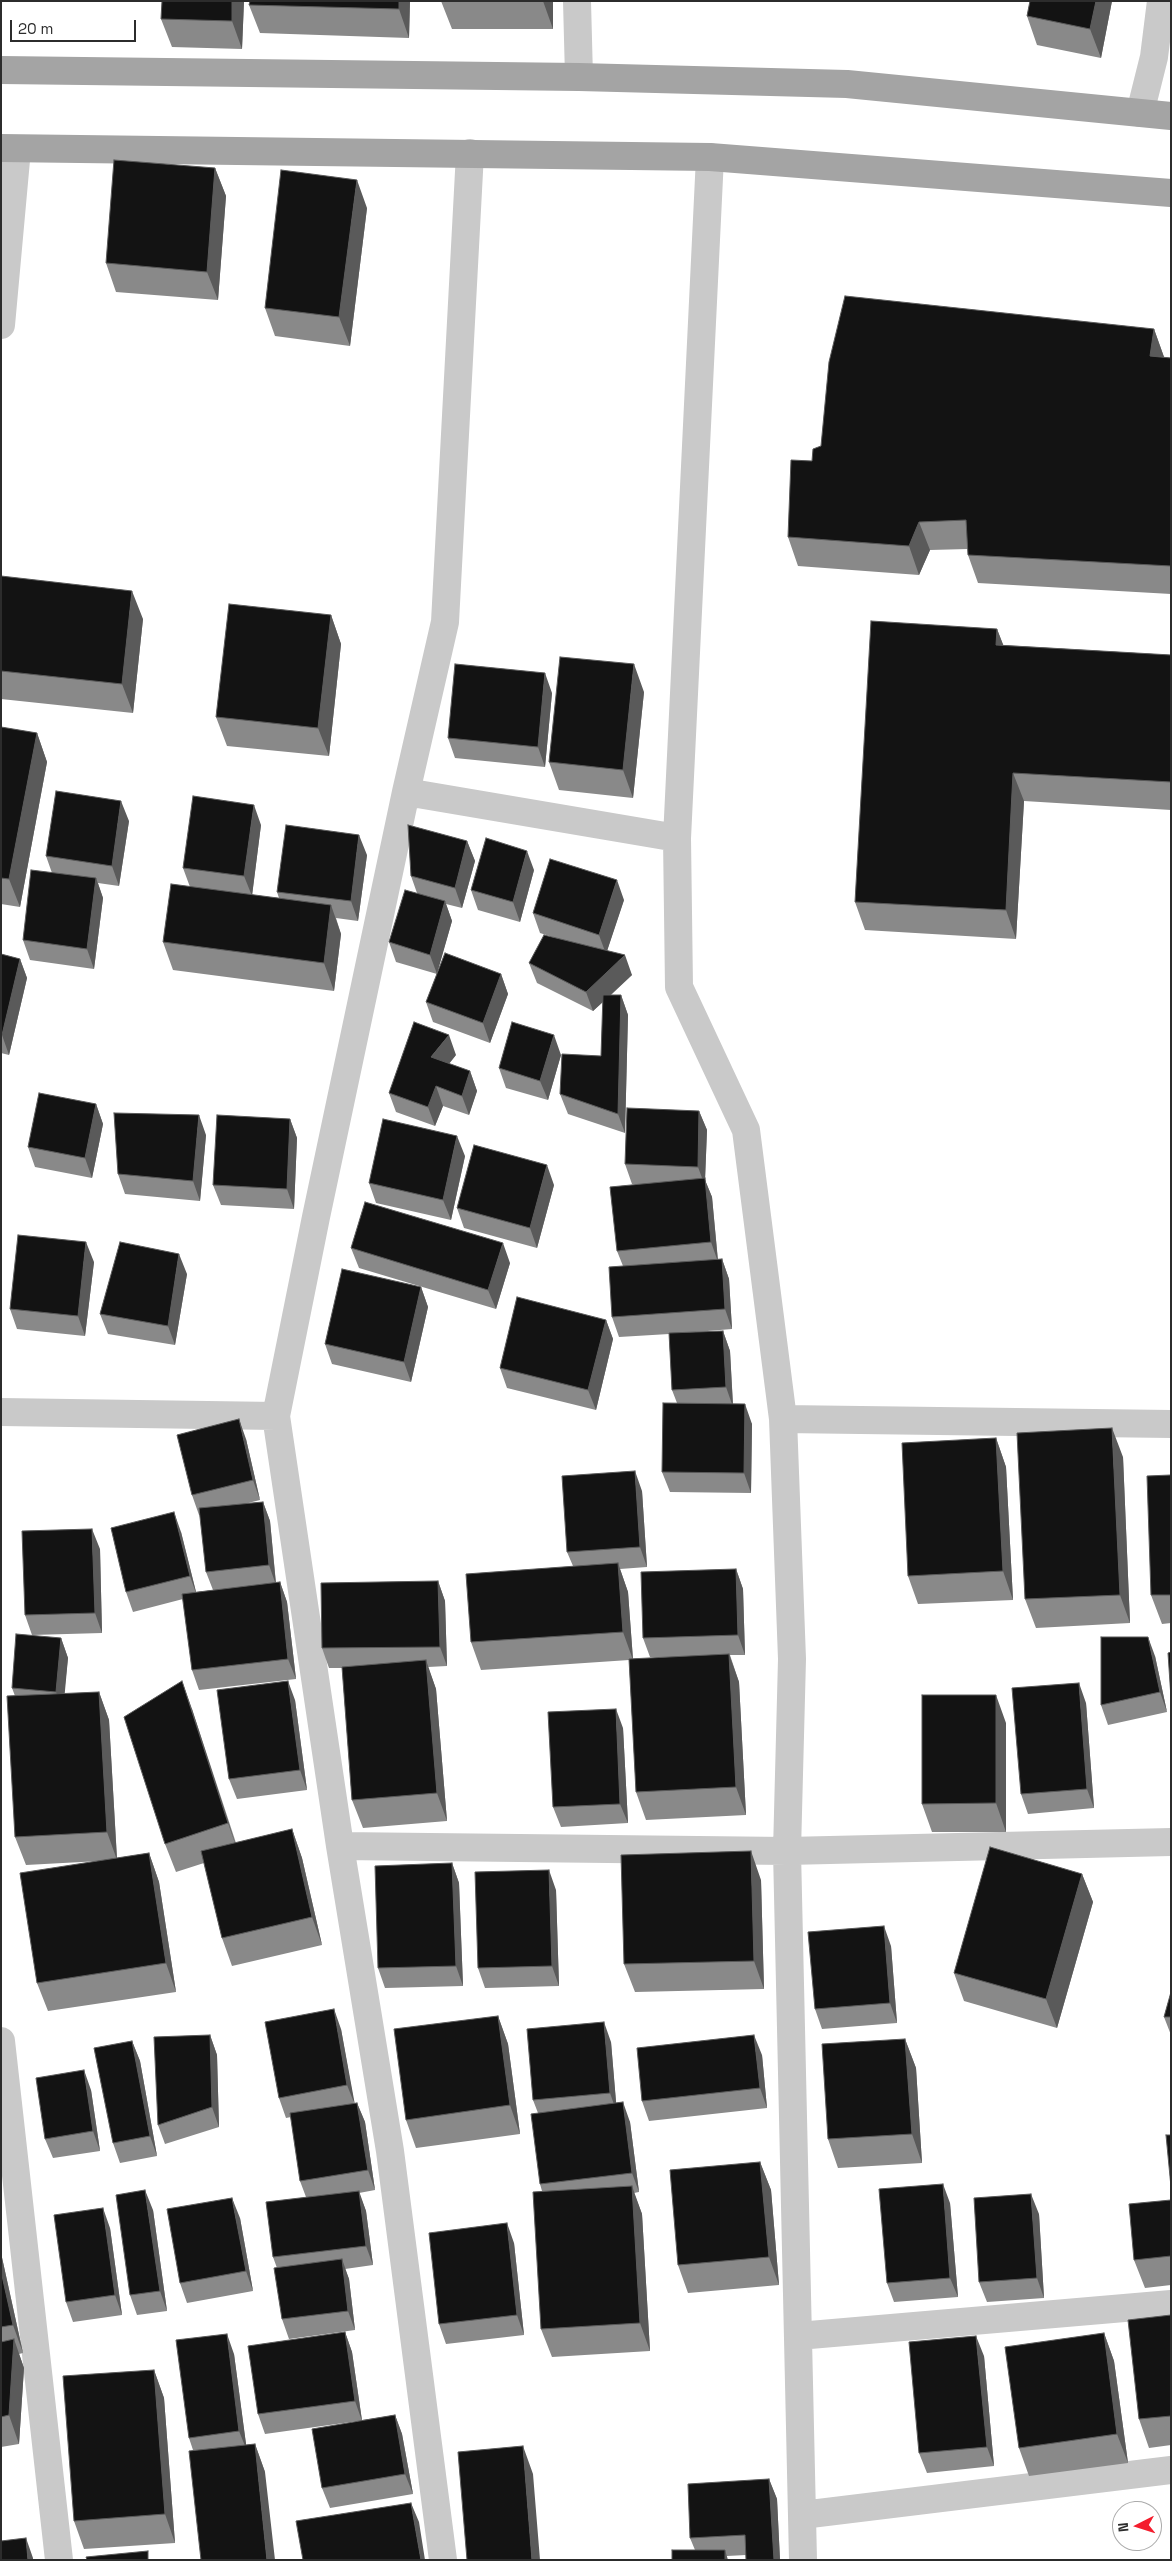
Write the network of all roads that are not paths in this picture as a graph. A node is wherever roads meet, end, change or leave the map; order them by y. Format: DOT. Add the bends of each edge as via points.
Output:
graph roads {
  1 [pos="577,1"];
  2 [pos="1161,1"];
  3 [pos="1,70"];
  4 [pos="579,77"];
  5 [pos="1140,113"];
  6 [pos="1171,116"];
  7 [pos="9,149"];
  8 [pos="470,153"];
  9 [pos="710,157"];
  10 [pos="1171,193"];
  11 [pos="1,325"];
  12 [pos="406,792"];
  13 [pos="677,838"];
  14 [pos="1,1412"];
  15 [pos="276,1416"];
  16 [pos="783,1419"];
  17 [pos="1171,1424"];
  18 [pos="1171,1842"];
  19 [pos="340,1846"];
  20 [pos="787,1851"];
  21 [pos="1,2041"];
  22 [pos="1171,2304"];
  23 [pos="798,2336"];
  24 [pos="1171,2470"];
  25 [pos="802,2515"];
  26 [pos="59,2560"];
  27 [pos="443,2560"];
  28 [pos="803,2560"];
  1 -- 4 [label="street"];
  2 -- 5 [label="street" via="1154,58"];
  3 -- 4 [label="main road"];
  4 -- 5 [label="main road" via="847,84"];
  5 -- 6 [label="main road"];
  7 -- 8 [label="main road"];
  7 -- 11 [label="street"];
  8 -- 9 [label="main road"];
  8 -- 12 [label="street" via="445,622"];
  9 -- 10 [label="main road"];
  9 -- 13 [label="street"];
  12 -- 13 [label="street"];
  12 -- 15 [label="street"];
  13 -- 16 [label="street" via="679,987 746,1130"];
  14 -- 15 [label="street"];
  15 -- 19 [label="street"];
  16 -- 17 [label="street"];
  16 -- 20 [label="street" via="792,1659"];
  18 -- 20 [label="street"];
  19 -- 20 [label="street"];
  19 -- 27 [label="street" via="390,2151"];
  20 -- 23 [label="street"];
  21 -- 26 [label="street"];
  22 -- 23 [label="street"];
  23 -- 25 [label="street"];
  24 -- 25 [label="street"];
  25 -- 28 [label="street"];
}
